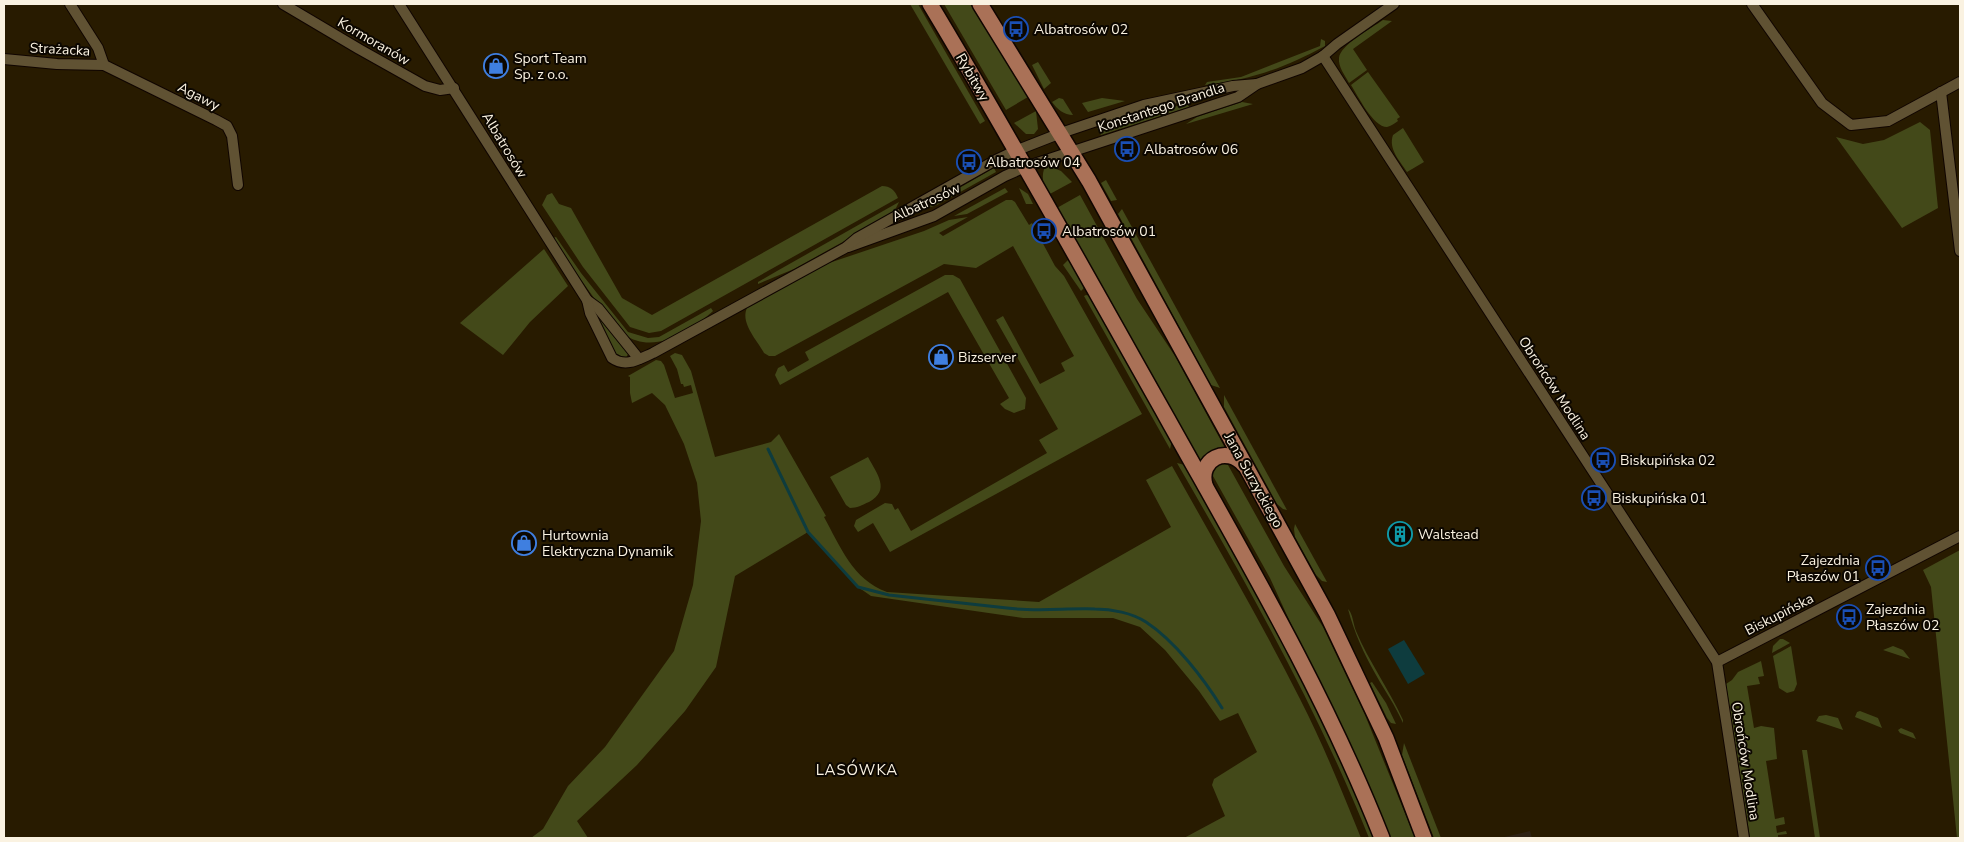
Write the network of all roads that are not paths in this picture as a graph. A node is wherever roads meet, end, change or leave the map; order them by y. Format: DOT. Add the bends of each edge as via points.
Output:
graph roads {
  1 [pos="70,4"];
  2 [pos="283,4"];
  3 [pos="400,4"];
  4 [pos="930,4"];
  5 [pos="980,4"];
  6 [pos="1394,4"];
  7 [pos="1752,4"];
  8 [pos="1323,56"];
  9 [pos="4,59"];
  10 [pos="104,65"];
  11 [pos="1960,82"];
  12 [pos="1257,84"];
  13 [pos="454,88"];
  14 [pos="1941,92"];
  15 [pos="1061,133"];
  16 [pos="1016,150"];
  17 [pos="1071,151"];
  18 [pos="1025,167"];
  19 [pos="238,185"];
  20 [pos="845,248"];
  21 [pos="1960,251"];
  22 [pos="587,300"];
  23 [pos="639,359"];
  24 [pos="1250,472"];
  25 [pos="1207,489"];
  26 [pos="1960,536"];
  27 [pos="1717,662"];
  28 [pos="1382,838"];
  29 [pos="1424,838"];
  30 [pos="1744,838"];
  1 -- 10 [label="street, Strażacka" via="98,48"];
  2 -- 13 [label="street, Kormoranów" via="425,86 440,90"];
  3 -- 13 [label="street, Albatrosów"];
  4 -- 16 [label="main road, Rybitwy"];
  5 -- 15 [label="main road"];
  6 -- 8 [label="street, Konstantego Brandla"];
  7 -- 14 [label="street" via="1822,103 1851,125 1888,121"];
  8 -- 12 [label="street, Konstantego Brandla" via="1302,68"];
  8 -- 27 [label="street, Obrońców Modlina"];
  9 -- 10 [label="street, Strażacka"];
  10 -- 19 [label="street, Agawy" via="227,126 232,136"];
  11 -- 14 [label="street"];
  12 -- 15 [label="street, Konstantego Brandla" via="1144,105"];
  12 -- 17 [label="street, Konstantego Brandla" via="1238,97"];
  13 -- 22 [label="street, Albatrosów"];
  14 -- 21 [label="street"];
  15 -- 16 [label="street, Albatrosów"];
  15 -- 17 [label="main road, Jana Surzyckiego"];
  16 -- 18 [label="main road"];
  16 -- 20 [label="street, Albatrosów" via="857,238"];
  17 -- 18 [label="street, Albatrosów"];
  17 -- 24 [label="main road, Jana Surzyckiego"];
  18 -- 20 [label="street, Albatrosów" via="934,216"];
  18 -- 25 [label="main road"];
  20 -- 23 [label="street, Albatrosów"];
  22 -- 23 [label="street, Albatrosów" via="598,308"];
  22 -- 23 [label="street, Albatrosów" via="612,358 629,364"];
  24 -- 25 [label="main road" via="1234,457 1217,457 1204,472"];
  24 -- 29 [label="main road, Jana Surzyckiego" via="1355,671"];
  25 -- 28 [label="main road" via="1312,680"];
  26 -- 27 [label="street, Biskupińska"];
  27 -- 30 [label="street, Obrońców Modlina"];
}
